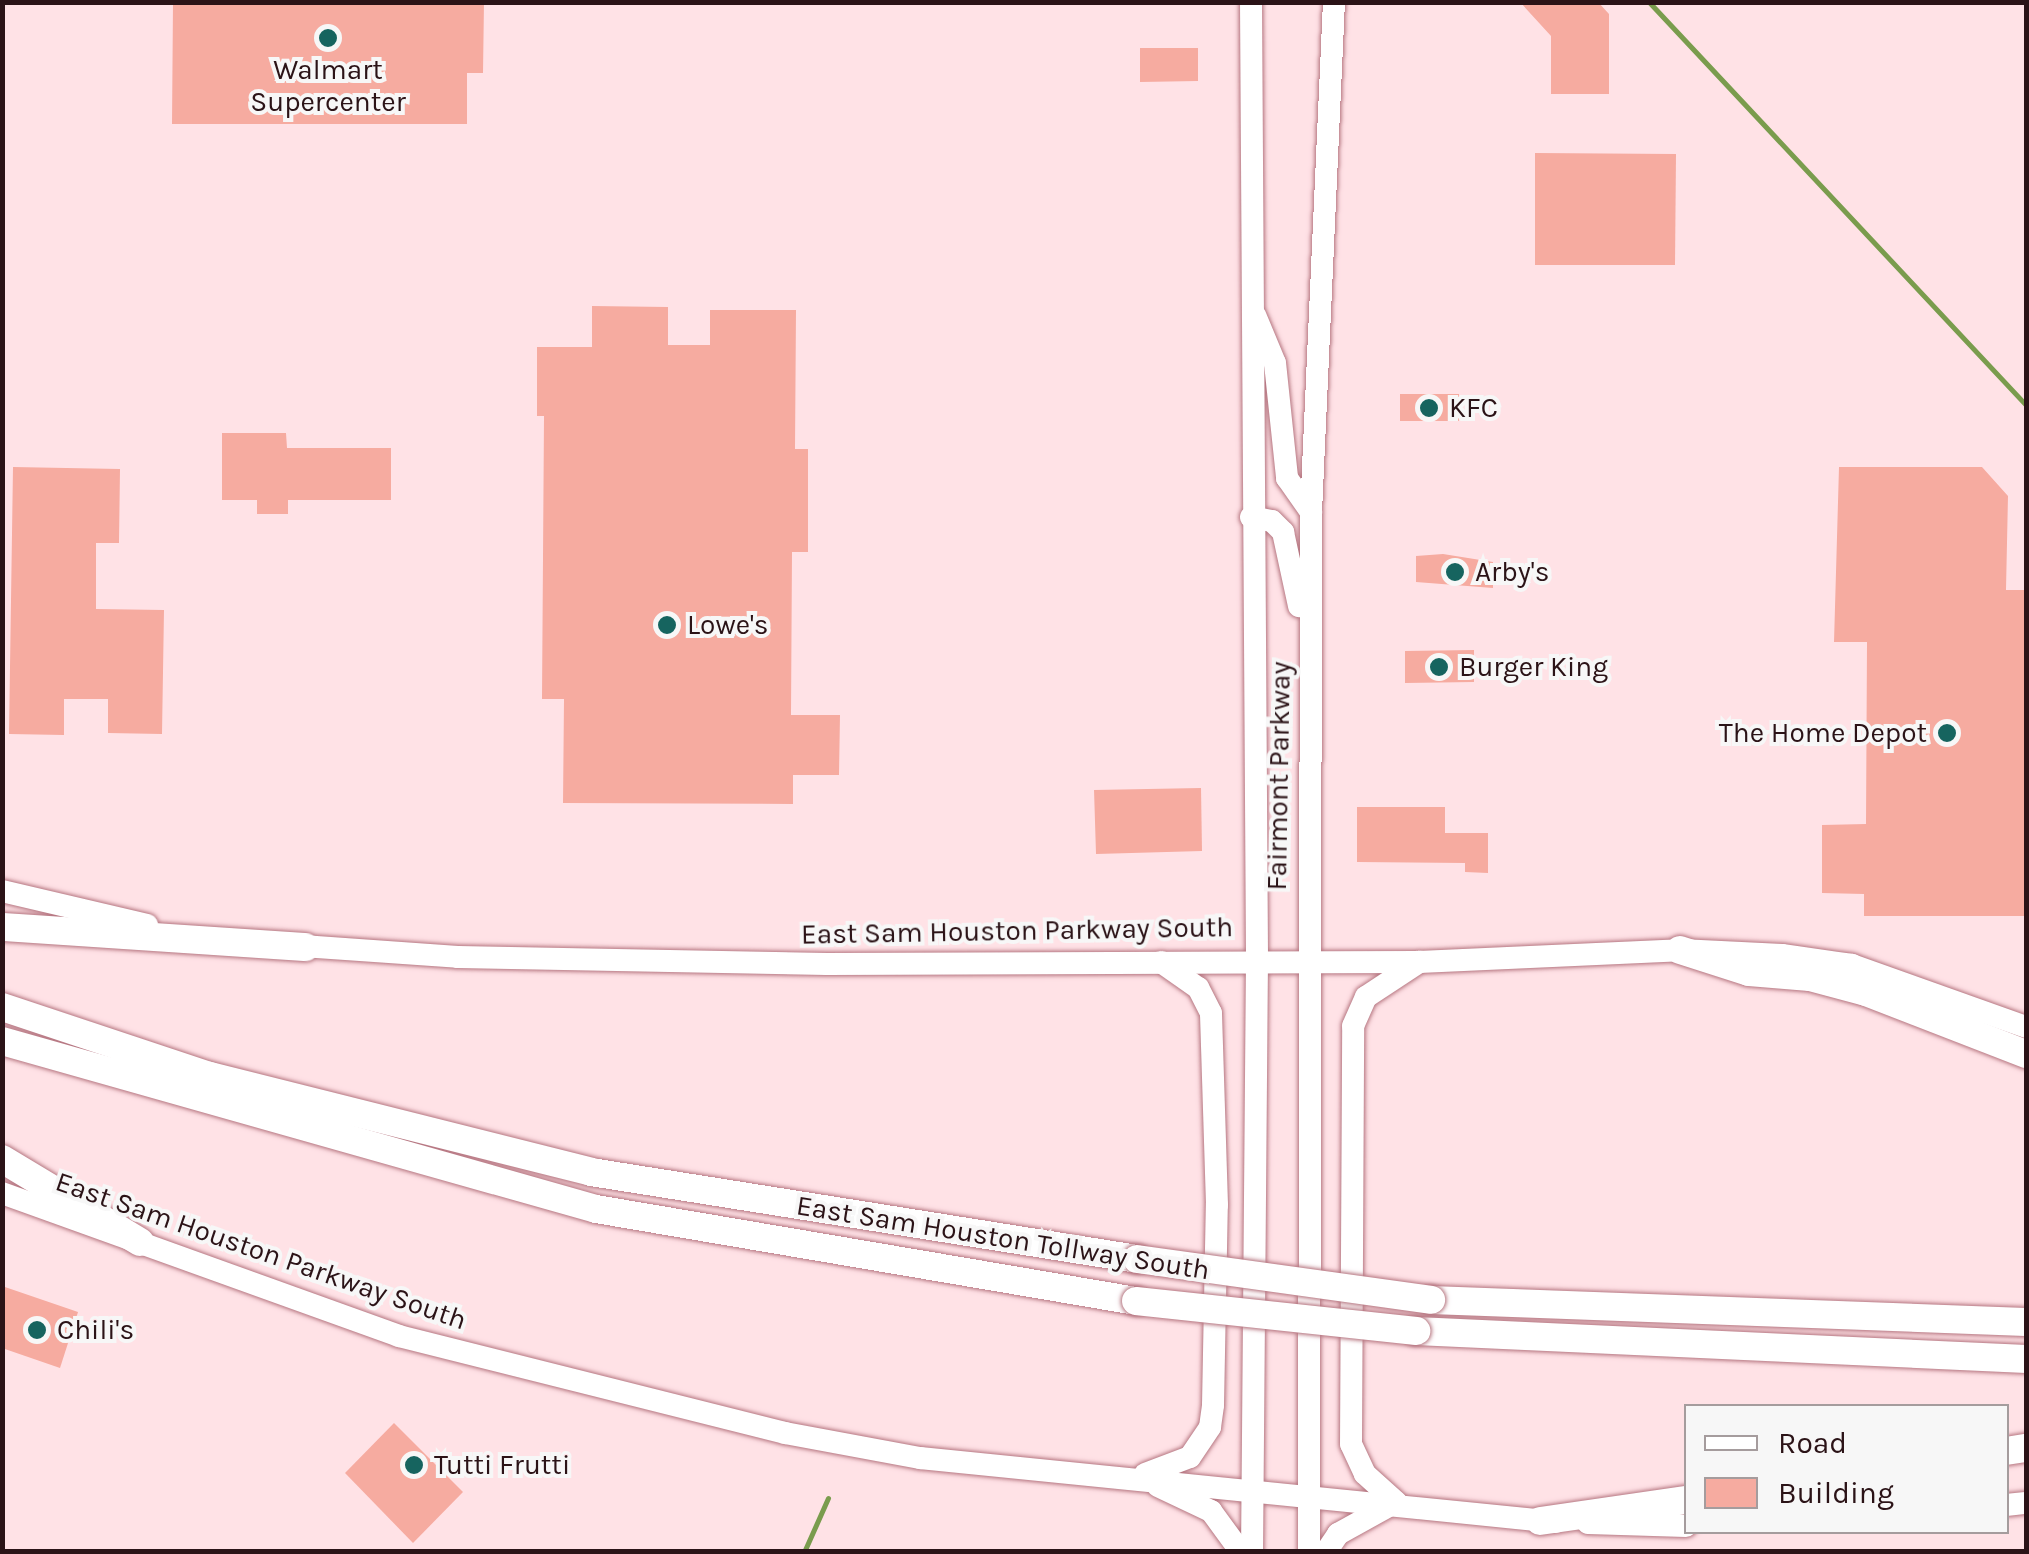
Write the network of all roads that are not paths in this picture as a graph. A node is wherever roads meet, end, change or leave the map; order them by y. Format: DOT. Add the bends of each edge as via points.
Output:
graph roads {
  1 [pos="1251,2"];
  2 [pos="1324,2"];
  3 [pos="1334,2"];
  4 [pos="1333,56"];
  5 [pos="1250,302"];
  6 [pos="1311,512"];
  7 [pos="1251,517"];
  8 [pos="1310,684"];
  9 [pos="2,891"];
  10 [pos="2,927"];
  11 [pos="304,947"];
  12 [pos="1680,950"];
  13 [pos="1257,958"];
  14 [pos="1307,959"];
  15 [pos="1160,962"];
  16 [pos="1419,962"];
  17 [pos="2,1007"];
  18 [pos="2026,1027"];
  19 [pos="2,1041"];
  20 [pos="2026,1054"];
  21 [pos="2,1160"];
  22 [pos="2,1194"];
  23 [pos="140,1242"];
  24 [pos="2026,1322"];
  25 [pos="2026,1359"];
  26 [pos="1137,1476"];
  27 [pos="1252,1492"];
  28 [pos="1310,1498"];
  29 [pos="1684,1500"];
  30 [pos="1396,1502"];
  31 [pos="1540,1521"];
  32 [pos="1684,1526"];
  33 [pos="1241,1552"];
  34 [pos="1252,1552"];
  35 [pos="1308,1552"];
  36 [pos="1326,1552"];
  1 -- 5 [label="main road, Fairmont Parkway"];
  2 -- 4 [label="main road"];
  3 -- 4 [label="main road, Fairmont Parkway"];
  4 -- 6 [label="main road, Fairmont Parkway"];
  5 -- 6 [label="main road" via="1275,363 1287,478"];
  5 -- 7 [label="main road, Fairmont Parkway"];
  6 -- 8 [label="main road, Fairmont Parkway"];
  7 -- 8 [label="main road" via="1272,521 1290,548"];
  7 -- 13 [label="main road, Fairmont Parkway"];
  8 -- 14 [label="main road, Fairmont Parkway"];
  9 -- 11 [label="main road, East Sam Houston Parkway South" via="123,922"];
  10 -- 11 [label="highway"];
  11 -- 15 [label="main road, East Sam Houston Parkway South" via="623,960"];
  12 -- 16 [label="main road, East Sam Houston Parkway South"];
  12 -- 18 [label="main road, East Sam Houston Parkway South" via="1852,964"];
  12 -- 20 [label="highway" via="1749,972 1810,977 1866,992"];
  13 -- 14 [label="main road, East Sam Houston Parkway South"];
  13 -- 15 [label="main road, East Sam Houston Parkway South"];
  13 -- 27 [label="main road, Fairmont Parkway"];
  14 -- 16 [label="main road, East Sam Houston Parkway South"];
  14 -- 28 [label="main road, Fairmont Parkway"];
  15 -- 26 [label="main road" via="1198,988 1211,1012 1214,1405 1210,1427 1190,1457"];
  16 -- 30 [label="main road" via="1366,997 1353,1026 1350,1444 1365,1474"];
  17 -- 24 [label="highway, East Sam Houston Tollway South, bridge" via="210,1076 590,1172 1137,1259 1431,1300"];
  19 -- 25 [label="highway, East Sam Houston Tollway South, bridge" via="596,1209 1136,1301 1416,1331"];
  21 -- 23 [label="highway"];
  22 -- 23 [label="main road, East Sam Houston Parkway South"];
  23 -- 26 [label="main road, East Sam Houston Parkway South" via="399,1336 785,1433 920,1458"];
  26 -- 27 [label="main road, East Sam Houston Parkway South"];
  26 -- 33 [label="main road" via="1211,1511"];
  27 -- 28 [label="main road, East Sam Houston Parkway South"];
  27 -- 34 [label="main road, Fairmont Parkway"];
  28 -- 30 [label="main road, East Sam Houston Parkway South"];
  28 -- 35 [label="main road, Fairmont Parkway"];
  29 -- 31 [label="highway"];
  30 -- 31 [label="main road, East Sam Houston Parkway South"];
  30 -- 36 [label="main road" via="1338,1534"];
  31 -- 32 [label="main road, East Sam Houston Parkway South"];
}
